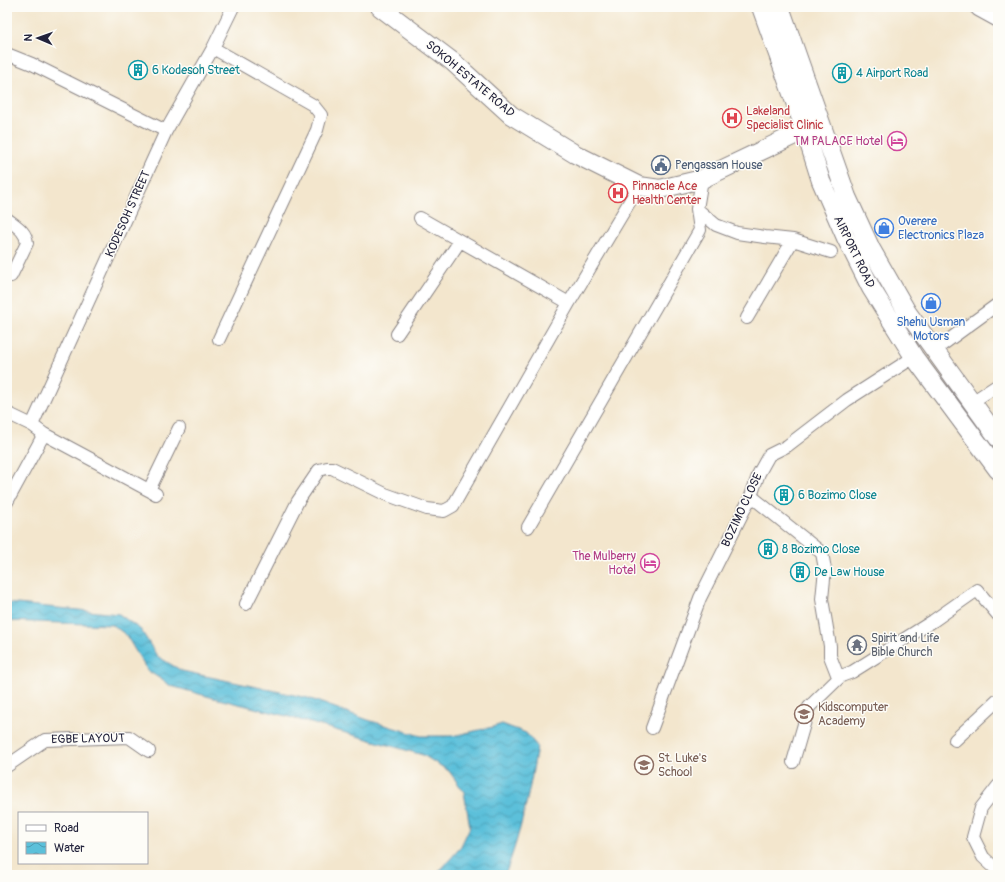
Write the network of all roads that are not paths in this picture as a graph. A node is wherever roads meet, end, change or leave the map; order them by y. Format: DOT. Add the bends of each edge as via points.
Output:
graph roads {
  1 [pos="233,7"];
  2 [pos="380,7"];
  3 [pos="761,7"];
  4 [pos="780,7"];
  5 [pos="975,7"];
  6 [pos="998,21"];
  7 [pos="213,48"];
  8 [pos="7,54"];
  9 [pos="805,130"];
  10 [pos="166,131"];
  11 [pos="702,179"];
  12 [pos="639,186"];
  13 [pos="697,210"];
  14 [pos="420,218"];
  15 [pos="7,219"];
  16 [pos="793,240"];
  17 [pos="460,241"];
  18 [pos="831,252"];
  19 [pos="11,276"];
  20 [pos="569,303"];
  21 [pos="998,304"];
  22 [pos="748,318"];
  23 [pos="397,334"];
  24 [pos="219,339"];
  25 [pos="935,350"];
  26 [pos="914,357"];
  27 [pos="998,385"];
  28 [pos="972,402"];
  29 [pos="7,413"];
  30 [pos="32,425"];
  31 [pos="180,428"];
  32 [pos="993,431"];
  33 [pos="44,434"];
  34 [pos="973,437"];
  35 [pos="998,470"];
  36 [pos="751,496"];
  37 [pos="7,502"];
  38 [pos="528,527"];
  39 [pos="246,604"];
  40 [pos="998,615"];
  41 [pos="841,676"];
  42 [pos="998,700"];
  43 [pos="652,728"];
  44 [pos="955,740"];
  45 [pos="149,751"];
  46 [pos="793,762"];
  47 [pos="7,766"];
  48 [pos="998,786"];
  49 [pos="998,871"];
  1 -- 7 [label="street, KODESOH STREET"];
  2 -- 12 [label="main road, SOKOH ESTATE ROAD" via="453,62 511,115 575,154"];
  3 -- 9 [label="main road, AIRPORT ROAD"];
  4 -- 25 [label="main road, AIRPORT ROAD" via="842,183 870,249 908,312"];
  5 -- 6 [label="street"];
  7 -- 10 [label="street, KODESOH STREET"];
  7 -- 24 [label="street" via="313,105 321,115 317,130"];
  8 -- 10 [label="street"];
  9 -- 11 [label="main road, SOKOH ESTATE ROAD"];
  9 -- 26 [label="main road, AIRPORT ROAD" via="821,181 846,238 871,288"];
  10 -- 30 [label="street, KODESOH STREET"];
  11 -- 12 [label="main road, SOKOH ESTATE ROAD" via="660,189"];
  11 -- 13 [label="street"];
  12 -- 20 [label="street"];
  13 -- 16 [label="street" via="716,225 737,233"];
  13 -- 38 [label="street" via="700,230"];
  14 -- 17 [label="street"];
  15 -- 19 [label="street" via="24,232 27,238"];
  16 -- 18 [label="street"];
  16 -- 22 [label="street"];
  17 -- 20 [label="street"];
  17 -- 23 [label="street"];
  20 -- 39 [label="street" via="453,506 444,511 427,509 385,494 332,468 319,470 298,501"];
  21 -- 25 [label="street"];
  25 -- 28 [label="main road, AIRPORT ROAD"];
  26 -- 34 [label="main road, AIRPORT ROAD"];
  26 -- 36 [label="street, BOZIMO CLOSE" via="847,400 787,446 769,456 759,473"];
  27 -- 28 [label="street"];
  28 -- 32 [label="main road, AIRPORT ROAD"];
  29 -- 30 [label="street"];
  30 -- 33 [label="street"];
  31 -- 33 [label="street" via="153,492"];
  32 -- 34 [label="main road"];
  33 -- 37 [label="street"];
  34 -- 35 [label="main road, AIRPORT ROAD"];
  36 -- 41 [label="street" via="822,553 825,569 822,599 830,656 837,674"];
  36 -- 43 [label="street, BOZIMO CLOSE" via="700,598"];
  40 -- 41 [label="street" via="976,590 933,621 852,672"];
  41 -- 46 [label="street" via="809,707"];
  42 -- 44 [label="street"];
  45 -- 47 [label="street, EGBE LAYOUT" via="128,737 45,740"];
  48 -- 49 [label="street" via="981,808 973,837 983,857"];
}
